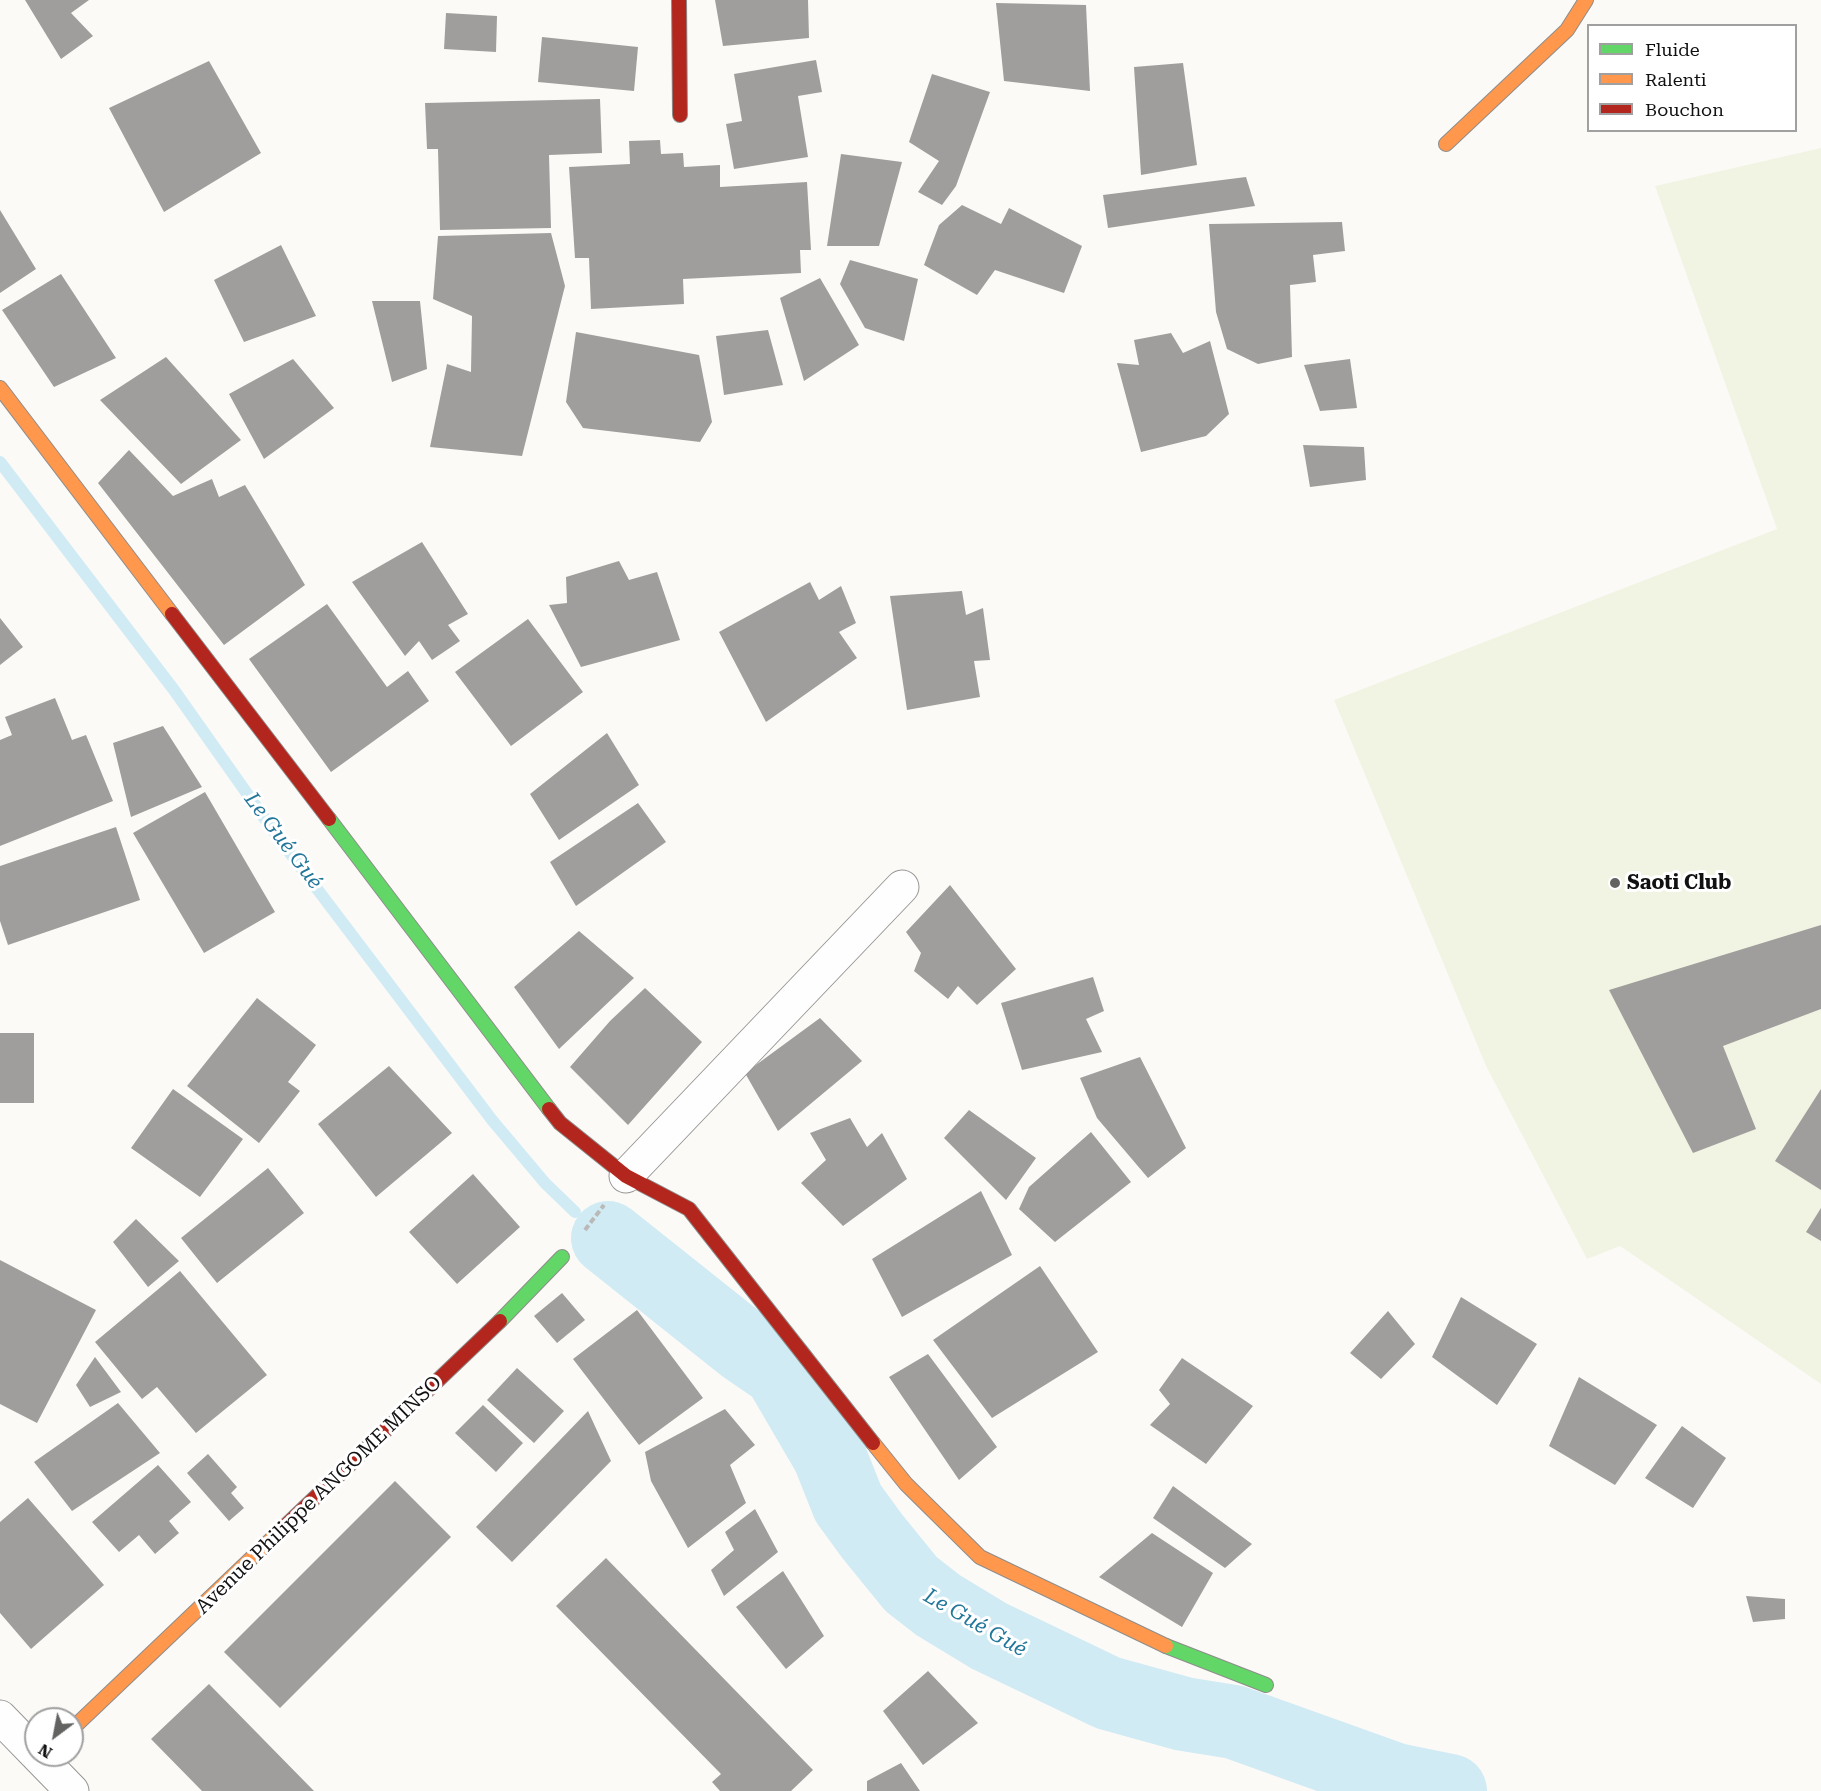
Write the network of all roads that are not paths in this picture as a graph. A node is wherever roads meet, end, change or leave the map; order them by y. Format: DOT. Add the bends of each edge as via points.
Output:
graph roads {
  1 [pos="679,0"];
  2 [pos="1586,0"];
  3 [pos="680,115"];
  4 [pos="1446,144"];
  5 [pos="0,388"];
  6 [pos="902,887"];
  7 [pos="626,1176"];
  8 [pos="562,1257"];
  9 [pos="1266,1685"];
  10 [pos="0,1717"];
  11 [pos="84,1718"];
  12 [pos="24,1740"];
  13 [pos="51,1767"];
  14 [pos="72,1791"];
  1 -- 3 [label="street"];
  2 -- 4 [label="street" via="1567,30"];
  5 -- 7 [label="street" via="560,1123"];
  6 -- 7 [label="street"];
  7 -- 9 [label="street" via="689,1209 906,1484 980,1557 1148,1639"];
  8 -- 11 [label="street, Avenue Philippe ANGOME MINSO" via="489,1332"];
  10 -- 12 [label="street"];
  13 -- 14 [label="street"];
}
